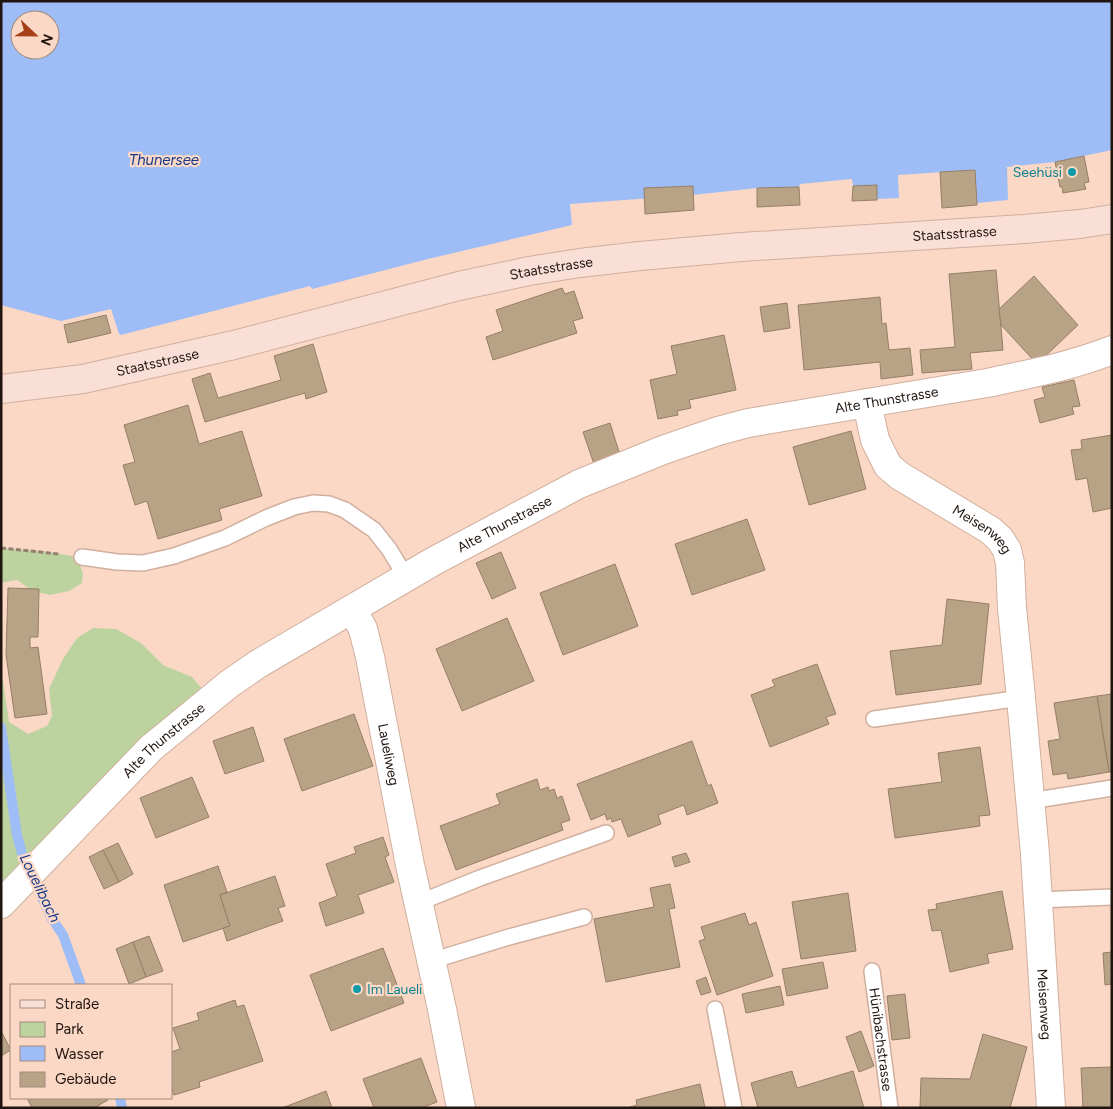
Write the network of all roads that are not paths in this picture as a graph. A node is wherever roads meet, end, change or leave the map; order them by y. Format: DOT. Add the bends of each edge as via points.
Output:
graph roads {
  1 [pos="1112,220"];
  2 [pos="1112,350"];
  3 [pos="1,389"];
  4 [pos="867,403"];
  5 [pos="82,557"];
  6 [pos="406,577"];
  7 [pos="352,609"];
  8 [pos="1021,698"];
  9 [pos="874,719"];
  10 [pos="1112,788"];
  11 [pos="1030,801"];
  12 [pos="606,833"];
  13 [pos="1112,897"];
  14 [pos="1038,900"];
  15 [pos="418,903"];
  16 [pos="1,904"];
  17 [pos="584,917"];
  18 [pos="431,961"];
  19 [pos="872,971"];
  20 [pos="715,1009"];
  21 [pos="461,1108"];
  22 [pos="734,1108"];
  23 [pos="890,1108"];
  24 [pos="1051,1108"];
  1 -- 3 [label="main road, Staatsstrasse" via="1024,229 732,248 580,263 459,286 234,345 83,379"];
  2 -- 4 [label="street, Alte Thunstrasse" via="1025,375"];
  4 -- 6 [label="street, Alte Thunstrasse" via="748,423 663,450 579,484"];
  4 -- 8 [label="street, Meisenweg" via="875,440 888,466 990,530 1006,550 1010,563"];
  5 -- 6 [label="lane" via="143,563 166,558 225,538 294,507 321,503 345,510 374,530"];
  6 -- 7 [label="street, Alte Thunstrasse"];
  7 -- 15 [label="street, Laueliweg" via="363,629 370,657"];
  7 -- 16 [label="street, Alte Thunstrasse" via="258,664 210,698 151,748"];
  8 -- 9 [label="lane"];
  8 -- 11 [label="street, Meisenweg"];
  10 -- 11 [label="lane"];
  11 -- 14 [label="street, Meisenweg"];
  12 -- 15 [label="lane"];
  13 -- 14 [label="lane"];
  14 -- 24 [label="street, Meisenweg"];
  15 -- 18 [label="street, Laueliweg"];
  17 -- 18 [label="lane"];
  18 -- 21 [label="street, Laueliweg"];
  19 -- 23 [label="lane, Hünibachstrasse"];
  20 -- 22 [label="lane"];
}
